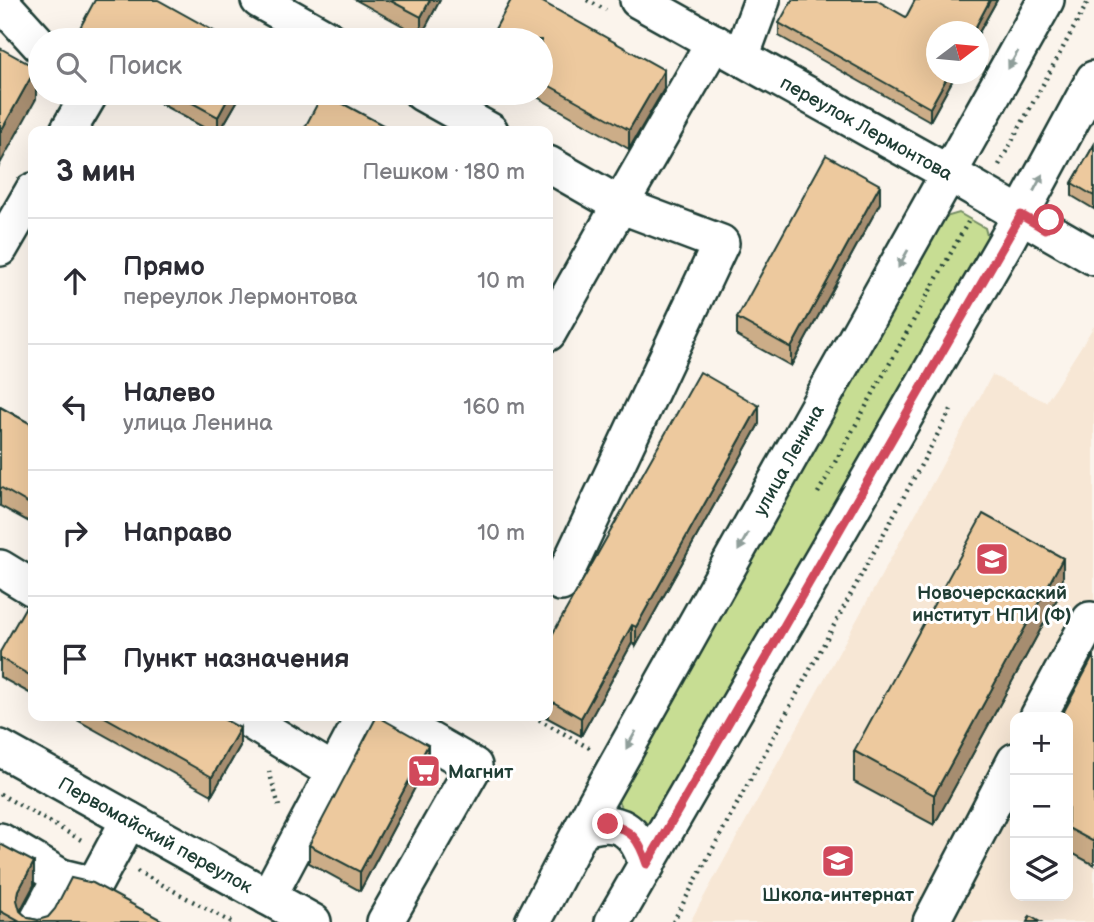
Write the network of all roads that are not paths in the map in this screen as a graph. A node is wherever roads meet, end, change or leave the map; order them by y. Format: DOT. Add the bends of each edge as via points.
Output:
graph roads {
  1 [pos="259,0"];
  2 [pos="638,0"];
  3 [pos="762,0"];
  4 [pos="1046,0"];
  5 [pos="0,1"];
  6 [pos="309,28"];
  7 [pos="28,32"];
  8 [pos="728,50"];
  9 [pos="1094,79"];
  10 [pos="83,105"];
  11 [pos="443,105"];
  12 [pos="71,126"];
  13 [pos="481,126"];
  14 [pos="553,167"];
  15 [pos="950,174"];
  16 [pos="28,200"];
  17 [pos="620,205"];
  18 [pos="1021,215"];
  19 [pos="0,248"];
  20 [pos="1094,257"];
  21 [pos="553,324"];
  22 [pos="0,568"];
  23 [pos="553,579"];
  24 [pos="28,585"];
  25 [pos="1090,620"];
  26 [pos="1041,712"];
  27 [pos="250,721"];
  28 [pos="361,721"];
  29 [pos="396,721"];
  30 [pos="0,748"];
  31 [pos="1010,771"];
  32 [pos="334,772"];
  33 [pos="129,820"];
  34 [pos="582,829"];
  35 [pos="0,841"];
  36 [pos="647,864"];
  37 [pos="61,877"];
  38 [pos="268,897"];
  39 [pos="37,922"];
  40 [pos="313,922"];
  41 [pos="386,922"];
  42 [pos="533,922"];
  43 [pos="613,922"];
  44 [pos="931,922"];
  1 -- 6 [label="street"];
  2 -- 8 [label="street, переулок Лермонтова"];
  3 -- 8 [label="street"];
  4 -- 15 [label="street, улица Ленина, one-way"];
  5 -- 7 [label="street"];
  8 -- 15 [label="street, переулок Лермонтова"];
  8 -- 17 [label="street"];
  18 -- 9 [label="street, one-way"];
  10 -- 12 [label="street"];
  11 -- 13 [label="street"];
  14 -- 17 [label="street"];
  15 -- 18 [label="street, переулок Лермонтова"];
  15 -- 34 [label="street, улица Ленина, one-way"];
  16 -- 19 [label="street"];
  17 -- 21 [label="street"];
  17 -- 23 [label="street" via="721,243 561,583"];
  18 -- 20 [label="street, переулок Лермонтова"];
  18 -- 36 [label="street"];
  22 -- 24 [label="street"];
  25 -- 26 [label="street"];
  27 -- 32 [label="street"];
  28 -- 32 [label="street"];
  29 -- 41 [label="street" via="474,766"];
  30 -- 33 [label="street, Первомайский переулок"];
  31 -- 44 [label="street"];
  32 -- 38 [label="street"];
  33 -- 37 [label="street" via="94,885"];
  33 -- 38 [label="street, Первомайский переулок"];
  34 -- 36 [label="street" via="596,824 625,828"];
  34 -- 42 [label="street, улица Ленина"];
  35 -- 37 [label="street"];
  36 -- 43 [label="street"];
  37 -- 39 [label="street"];
  38 -- 40 [label="street, Первомайский переулок"];
}
